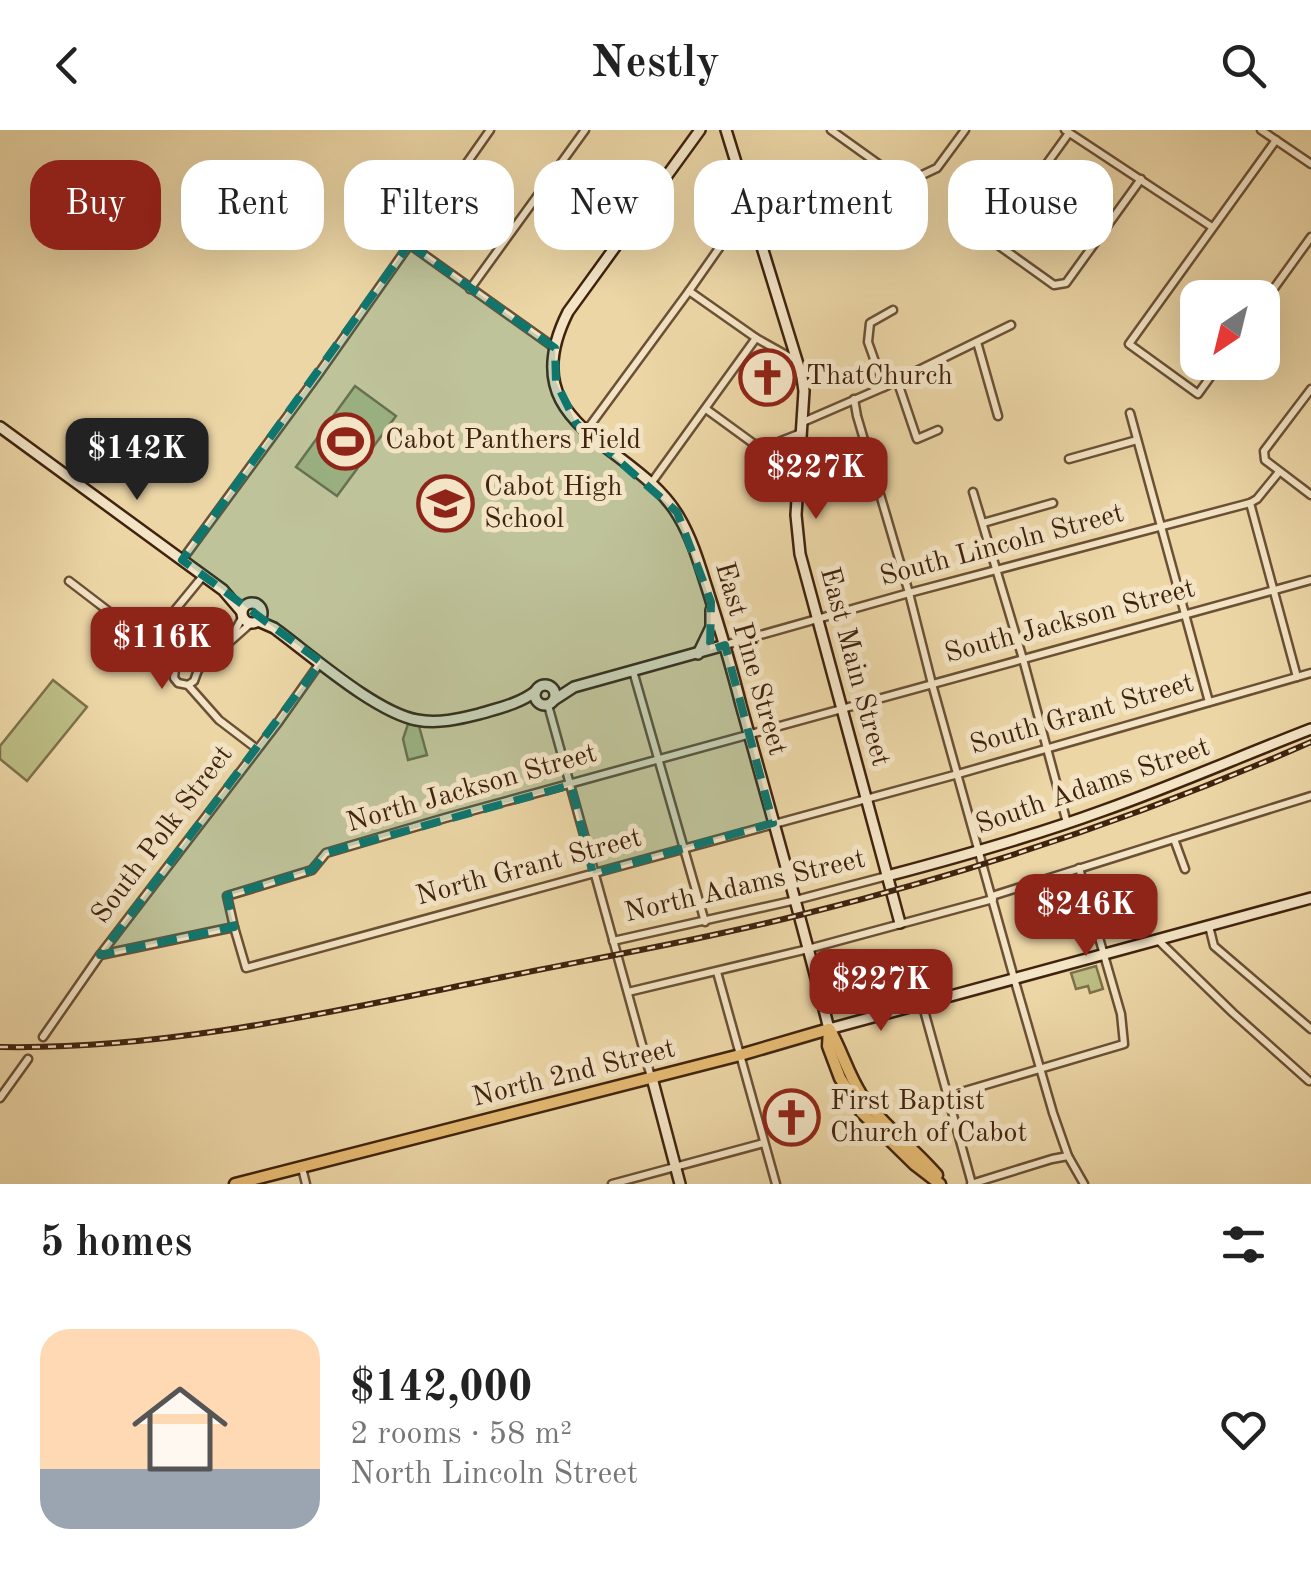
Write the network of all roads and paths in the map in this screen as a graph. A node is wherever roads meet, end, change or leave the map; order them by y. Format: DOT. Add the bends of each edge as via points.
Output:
graph roads {
  1 [pos="490,130"];
  2 [pos="585,130"];
  3 [pos="700,130"];
  4 [pos="726,130"];
  5 [pos="831,130"];
  6 [pos="966,130"];
  7 [pos="1261,130"];
  8 [pos="1067,131"];
  9 [pos="1276,140"];
  10 [pos="469,160"];
  11 [pos="736,160"];
  12 [pos="1311,164"];
  13 [pos="1141,179"];
  14 [pos="1212,227"];
  15 [pos="1311,237"];
  16 [pos="405,250"];
  17 [pos="417,250"];
  18 [pos="718,250"];
  19 [pos="764,250"];
  20 [pos="1280,280"];
  21 [pos="470,288"];
  22 [pos="690,291"];
  23 [pos="893,310"];
  24 [pos="1011,325"];
  25 [pos="756,338"];
  26 [pos="977,342"];
  27 [pos="555,348"];
  28 [pos="798,362"];
  29 [pos="897,380"];
  30 [pos="1208,380"];
  31 [pos="884,387"];
  32 [pos="1311,389"];
  33 [pos="854,400"];
  34 [pos="706,409"];
  35 [pos="1130,413"];
  36 [pos="998,416"];
  37 [pos="0,427"];
  38 [pos="801,427"];
  39 [pos="938,430"];
  40 [pos="585,432"];
  41 [pos="1138,440"];
  42 [pos="1070,459"];
  43 [pos="1279,472"];
  44 [pos="652,482"];
  45 [pos="973,492"];
  46 [pos="1311,495"];
  47 [pos="1250,503"];
  48 [pos="1053,504"];
  49 [pos="983,522"];
  50 [pos="1162,527"];
  51 [pos="182,560"];
  52 [pos="998,570"];
  53 [pos="203,576"];
  54 [pos="1311,580"];
  55 [pos="68,581"];
  56 [pos="1273,590"];
  57 [pos="909,593"];
  58 [pos="711,602"];
  59 [pos="1185,614"];
  60 [pos="170,615"];
  61 [pos="250,616"];
  62 [pos="818,618"];
  63 [pos="150,643"];
  64 [pos="724,646"];
  65 [pos="698,654"];
  66 [pos="1023,659"];
  67 [pos="206,662"];
  68 [pos="321,662"];
  69 [pos="188,665"];
  70 [pos="175,669"];
  71 [pos="633,671"];
  72 [pos="1311,673"];
  73 [pos="1297,677"];
  74 [pos="193,680"];
  75 [pos="932,684"];
  76 [pos="550,687"];
  77 [pos="574,687"];
  78 [pos="536,691"];
  79 [pos="1209,702"];
  80 [pos="516,703"];
  81 [pos="547,703"];
  82 [pos="841,708"];
  83 [pos="1311,729"];
  84 [pos="750,735"];
  85 [pos="1048,748"];
  86 [pos="257,750"];
  87 [pos="659,759"];
  88 [pos="958,774"];
  89 [pos="570,785"];
  90 [pos="1311,796"];
  91 [pos="866,799"];
  92 [pos="772,823"];
  93 [pos="1067,823"];
  94 [pos="1174,840"];
  95 [pos="684,848"];
  96 [pos="979,852"];
  97 [pos="1079,868"];
  98 [pos="1185,869"];
  99 [pos="594,874"];
  100 [pos="887,876"];
  101 [pos="992,897"];
  102 [pos="1311,898"];
  103 [pos="796,900"];
  104 [pos="704,922"];
  105 [pos="900,924"];
  106 [pos="1208,926"];
  107 [pos="234,927"];
  108 [pos="1158,940"];
  109 [pos="612,941"];
  110 [pos="808,949"];
  111 [pos="100,955"];
  112 [pos="1103,955"];
  113 [pos="717,972"];
  114 [pos="1014,978"];
  115 [pos="628,992"];
  116 [pos="922,1002"];
  117 [pos="829,1029"];
  118 [pos="1311,1029"];
  119 [pos="43,1037"];
  120 [pos="740,1055"];
  121 [pos="28,1059"];
  122 [pos="1040,1068"];
  123 [pos="652,1078"];
  124 [pos="1309,1081"];
  125 [pos="948,1096"];
  126 [pos="0,1098"];
  127 [pos="764,1143"];
  128 [pos="1064,1157"];
  129 [pos="302,1167"];
  130 [pos="675,1168"];
  131 [pos="236,1184"];
  132 [pos="306,1184"];
  133 [pos="612,1184"];
  134 [pos="680,1184"];
  135 [pos="776,1184"];
  136 [pos="942,1184"];
  137 [pos="971,1184"];
  138 [pos="1084,1184"];
  1 -- 10 [label="street"];
  2 -- 21 [label="street"];
  3 -- 27 [label="street" via="568,312"];
  4 -- 11 [label="street, East Main Street"];
  5 -- 6 [label="street" via="904,182 937,168"];
  7 -- 9 [label="street"];
  8 -- 13 [label="street"];
  8 -- 13 [label="street" via="996,234 998,244 1054,285 1066,284"];
  9 -- 12 [label="street"];
  9 -- 14 [label="street"];
  13 -- 14 [label="street"];
  14 -- 30 [label="street" via="1129,344 1198,394"];
  15 -- 20 [label="street"];
  16 -- 51 [label="street"];
  17 -- 21 [label="street"];
  18 -- 22 [label="street"];
  19 -- 28 [label="street, East Main Street"];
  21 -- 27 [label="street"];
  22 -- 25 [label="street"];
  22 -- 40 [label="street"];
  23 -- 31 [label="street" via="870,323 868,342"];
  24 -- 26 [label="street"];
  25 -- 28 [label="street"];
  25 -- 34 [label="street"];
  26 -- 29 [label="street"];
  26 -- 36 [label="street"];
  27 -- 40 [label="street, East Pine Street" via="560,398"];
  28 -- 38 [label="street, East Main Street"];
  29 -- 31 [label="street"];
  29 -- 39 [label="street" via="917,438"];
  31 -- 33 [label="street"];
  32 -- 43 [label="street" via="1264,451"];
  33 -- 38 [label="street"];
  33 -- 57 [label="street"];
  34 -- 38 [label="street" via="762,450"];
  34 -- 44 [label="street"];
  35 -- 41 [label="street"];
  37 -- 51 [label="street"];
  38 -- 62 [label="street, East Main Street" via="796,515"];
  40 -- 44 [label="street, East Pine Street"];
  41 -- 42 [label="street"];
  41 -- 50 [label="street"];
  43 -- 46 [label="street"];
  43 -- 47 [label="street"];
  44 -- 58 [label="street, East Pine Street" via="692,540"];
  45 -- 49 [label="street"];
  47 -- 50 [label="street, South Lincoln Street"];
  47 -- 56 [label="street"];
  48 -- 49 [label="street"];
  49 -- 52 [label="street"];
  50 -- 52 [label="street, South Lincoln Street"];
  50 -- 59 [label="street"];
  51 -- 53 [label="street"];
  52 -- 57 [label="street, South Lincoln Street"];
  52 -- 66 [label="street"];
  53 -- 60 [label="street"];
  53 -- 61 [label="street"];
  54 -- 56 [label="street, South Jackson Street"];
  55 -- 63 [label="street"];
  56 -- 59 [label="street, South Jackson Street"];
  56 -- 73 [label="street"];
  57 -- 62 [label="street, South Lincoln Street"];
  57 -- 75 [label="street"];
  58 -- 64 [label="street, East Pine Street"];
  58 -- 65 [label="street" via="711,627"];
  59 -- 66 [label="street, South Jackson Street"];
  59 -- 79 [label="street"];
  61 -- 67 [label="street"];
  61 -- 68 [label="street"];
  62 -- 64 [label="street, South Lincoln Street"];
  62 -- 82 [label="street, East Main Street"];
  63 -- 69 [label="street"];
  63 -- 70 [label="street"];
  64 -- 65 [label="street"];
  64 -- 84 [label="street, East Pine Street"];
  65 -- 71 [label="street"];
  66 -- 75 [label="street, South Jackson Street"];
  66 -- 85 [label="street"];
  67 -- 69 [label="street"];
  67 -- 74 [label="street"];
  68 -- 80 [label="street" via="384,708 417,720 455,720"];
  68 -- 86 [label="street, South Polk Street"];
  69 -- 70 [label="street"];
  69 -- 74 [label="street"];
  70 -- 74 [label="street" via="180,684"];
  71 -- 77 [label="street"];
  71 -- 87 [label="street"];
  72 -- 73 [label="street, South Grant Street"];
  73 -- 79 [label="street, South Grant Street"];
  74 -- 86 [label="street" via="219,720"];
  75 -- 82 [label="street, South Jackson Street"];
  75 -- 88 [label="street"];
  76 -- 77 [label="street"];
  76 -- 78 [label="street"];
  76 -- 81 [label="street" via="554,693"];
  77 -- 81 [label="street"];
  78 -- 80 [label="street"];
  78 -- 81 [label="street"];
  79 -- 85 [label="street, South Grant Street"];
  80 -- 81 [label="street"];
  81 -- 89 [label="street"];
  82 -- 84 [label="street, North Jackson Street"];
  82 -- 91 [label="street, East Main Street"];
  83 -- 93 [label="street, South Adams Street"];
  84 -- 87 [label="street, North Jackson Street"];
  84 -- 92 [label="street, East Pine Street"];
  85 -- 88 [label="street, South Grant Street"];
  85 -- 93 [label="street"];
  86 -- 111 [label="street, South Polk Street"];
  87 -- 89 [label="street, North Jackson Street"];
  87 -- 95 [label="street"];
  88 -- 91 [label="street, South Grant Street"];
  88 -- 96 [label="street"];
  89 -- 99 [label="street"];
  89 -- 107 [label="street, North Jackson Street" via="326,853 312,870 227,896"];
  90 -- 94 [label="street"];
  91 -- 92 [label="street, North Grant Street"];
  91 -- 100 [label="street, East Main Street"];
  92 -- 95 [label="street, North Grant Street"];
  92 -- 103 [label="street, East Pine Street"];
  93 -- 96 [label="street, South Adams Street"];
  94 -- 97 [label="street"];
  94 -- 98 [label="street"];
  95 -- 99 [label="street, North Grant Street"];
  95 -- 104 [label="street"];
  96 -- 100 [label="street, South Adams Street"];
  96 -- 101 [label="street"];
  97 -- 101 [label="street"];
  97 -- 112 [label="street"];
  99 -- 107 [label="street, North Grant Street" via="246,968"];
  99 -- 109 [label="street"];
  100 -- 103 [label="street, North Adams Street"];
  100 -- 105 [label="street, East Main Street"];
  101 -- 105 [label="street"];
  101 -- 114 [label="street"];
  102 -- 106 [label="street, North 2nd Street"];
  103 -- 104 [label="street, North Adams Street"];
  103 -- 110 [label="street, East Pine Street"];
  104 -- 109 [label="street, North Adams Street"];
  105 -- 110 [label="street"];
  106 -- 108 [label="street, North 2nd Street"];
  106 -- 118 [label="street" via="1214,946"];
  107 -- 111 [label="street"];
  108 -- 112 [label="street, North 2nd Street"];
  108 -- 124 [label="street"];
  109 -- 115 [label="street"];
  110 -- 113 [label="street"];
  110 -- 117 [label="street, East Pine Street"];
  111 -- 119 [label="street, South Polk Street"];
  112 -- 114 [label="street, North 2nd Street"];
  112 -- 122 [label="street" via="1124,1044"];
  113 -- 115 [label="street"];
  113 -- 120 [label="street"];
  114 -- 116 [label="street, North 2nd Street"];
  114 -- 122 [label="street"];
  115 -- 123 [label="street"];
  116 -- 117 [label="street, North 2nd Street"];
  116 -- 125 [label="street"];
  117 -- 120 [label="main road, North 2nd Street"];
  117 -- 136 [label="main road" via="862,1096"];
  120 -- 123 [label="main road, North 2nd Street"];
  120 -- 127 [label="street"];
  121 -- 126 [label="street"];
  122 -- 125 [label="street"];
  122 -- 128 [label="street"];
  123 -- 129 [label="main road, North 2nd Street"];
  123 -- 130 [label="street"];
  125 -- 137 [label="street"];
  127 -- 130 [label="street"];
  127 -- 135 [label="street"];
  128 -- 137 [label="street"];
  128 -- 138 [label="street"];
  129 -- 131 [label="main road, North 2nd Street"];
  129 -- 132 [label="street"];
  130 -- 133 [label="street"];
  130 -- 134 [label="street"];
}
